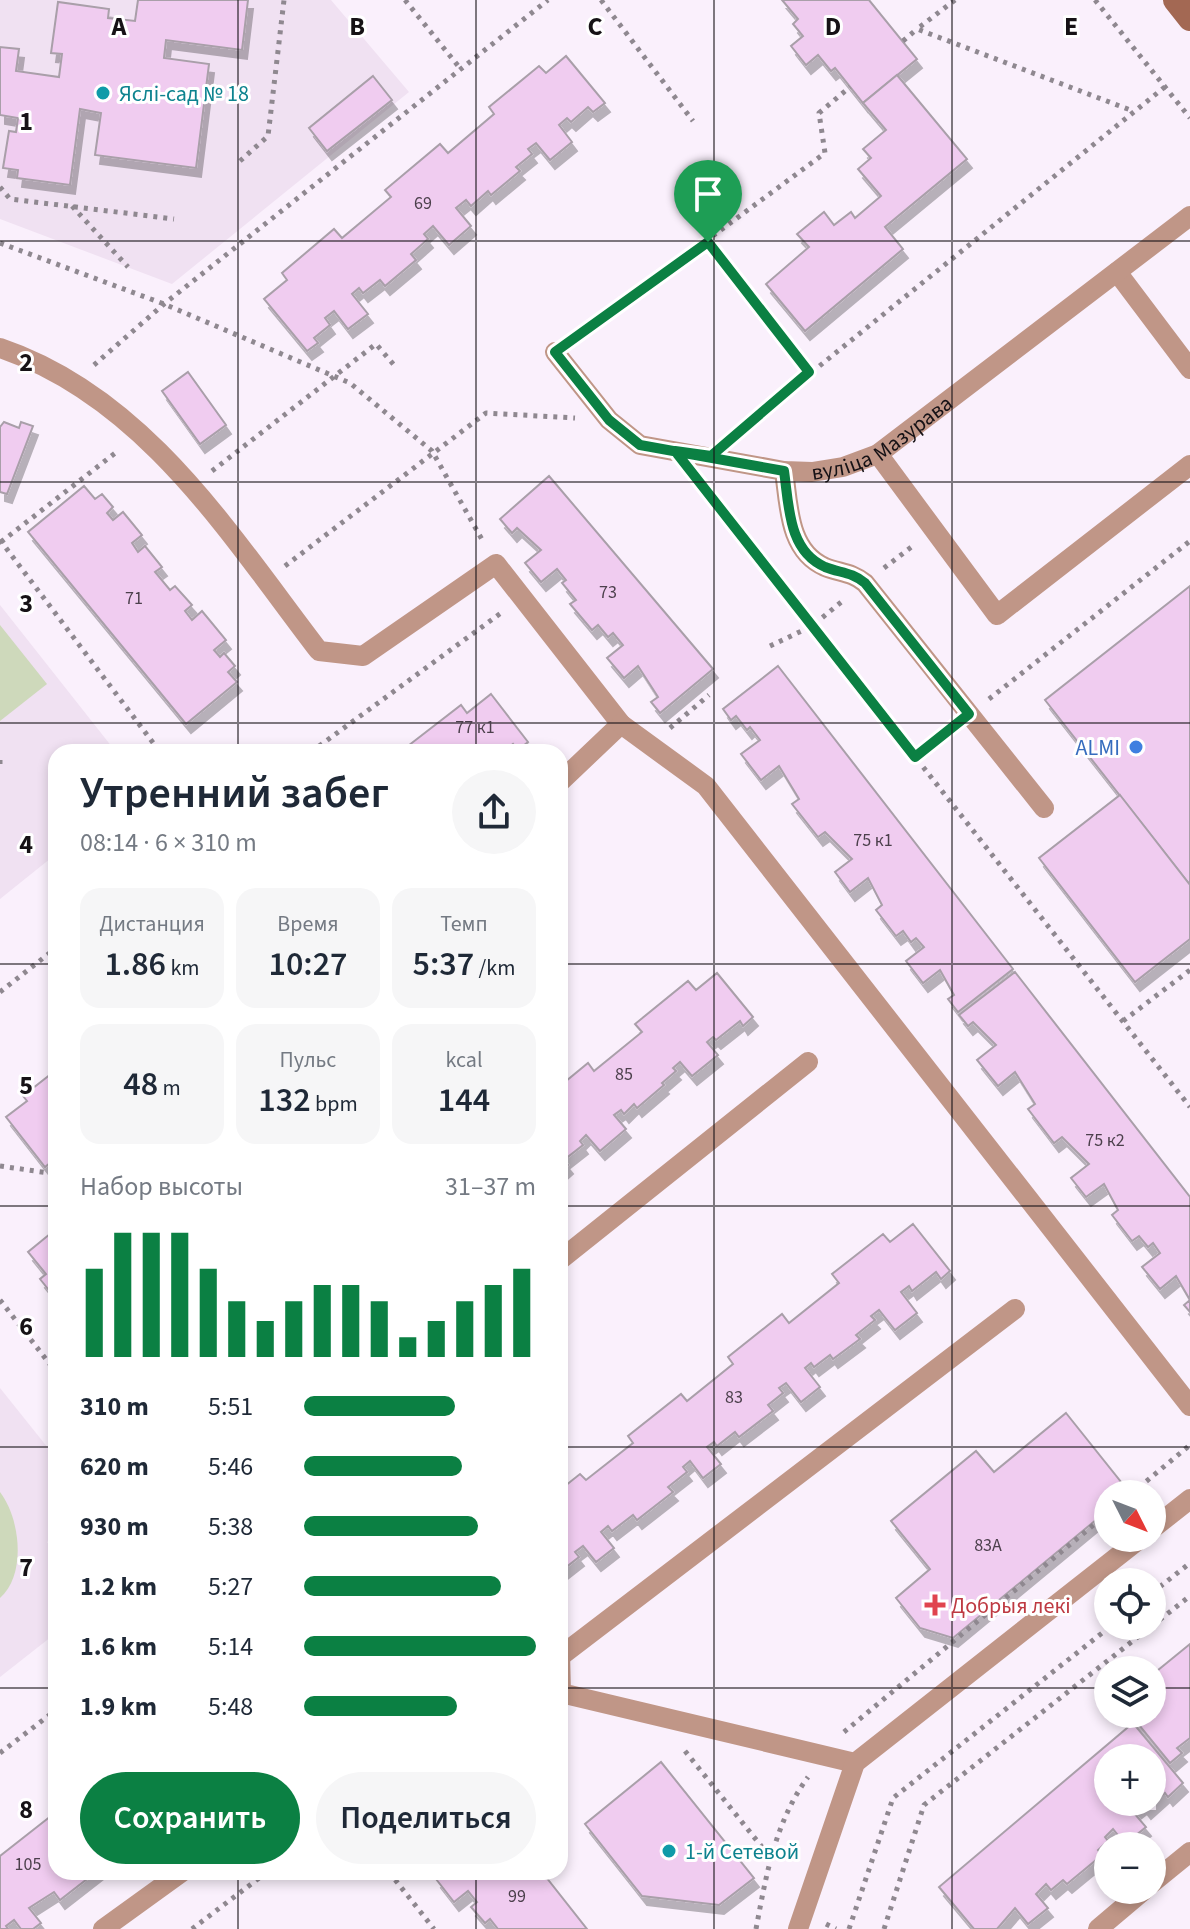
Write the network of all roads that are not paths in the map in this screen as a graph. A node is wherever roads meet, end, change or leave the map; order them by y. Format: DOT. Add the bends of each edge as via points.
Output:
graph roads {
  1 [pos="1175,0"];
  2 [pos="1190,19"];
  3 [pos="1190,216"];
  4 [pos="1117,272"];
  5 [pos="0,348"];
  6 [pos="555,352"];
  7 [pos="1190,369"];
  8 [pos="878,454"];
  9 [pos="1190,465"];
  10 [pos="784,471"];
  11 [pos="621,724"];
  12 [pos="568,774"];
  13 [pos="1044,808"];
  14 [pos="808,1062"];
  15 [pos="568,1254"];
  16 [pos="1015,1309"];
  17 [pos="1190,1406"];
  18 [pos="1190,1499"];
  19 [pos="1166,1518"];
  20 [pos="1123,1552"];
  21 [pos="568,1649"];
  22 [pos="568,1695"];
  23 [pos="855,1763"];
  24 [pos="1190,1852"];
  25 [pos="1166,1872"];
  26 [pos="171,1880"];
  27 [pos="1127,1904"];
  28 [pos="103,1929"];
  29 [pos="798,1929"];
  30 [pos="1098,1929"];
  1 -- 2 [label="main road"];
  3 -- 4 [label="lane, вуліца Мазурава"];
  4 -- 7 [label="lane"];
  4 -- 8 [label="lane, вуліца Мазурава"];
  5 -- 11 [label="lane" via="76,382 141,433 192,487 319,651 363,656 496,564"];
  6 -- 10 [label="lane, вуліца Мазурава" via="609,420 640,445"];
  8 -- 9 [label="lane" via="997,615"];
  8 -- 10 [label="lane, вуліца Мазурава" via="833,469"];
  10 -- 13 [label="lane" via="792,524 803,551 819,564 854,574 865,583"];
  11 -- 12 [label="lane"];
  11 -- 17 [label="lane" via="706,786"];
  14 -- 15 [label="lane"];
  16 -- 21 [label="lane"];
  18 -- 19 [label="lane"];
  20 -- 23 [label="lane"];
  22 -- 23 [label="lane"];
  23 -- 29 [label="lane"];
  24 -- 25 [label="lane"];
  26 -- 28 [label="lane"];
  27 -- 30 [label="lane"];
}
